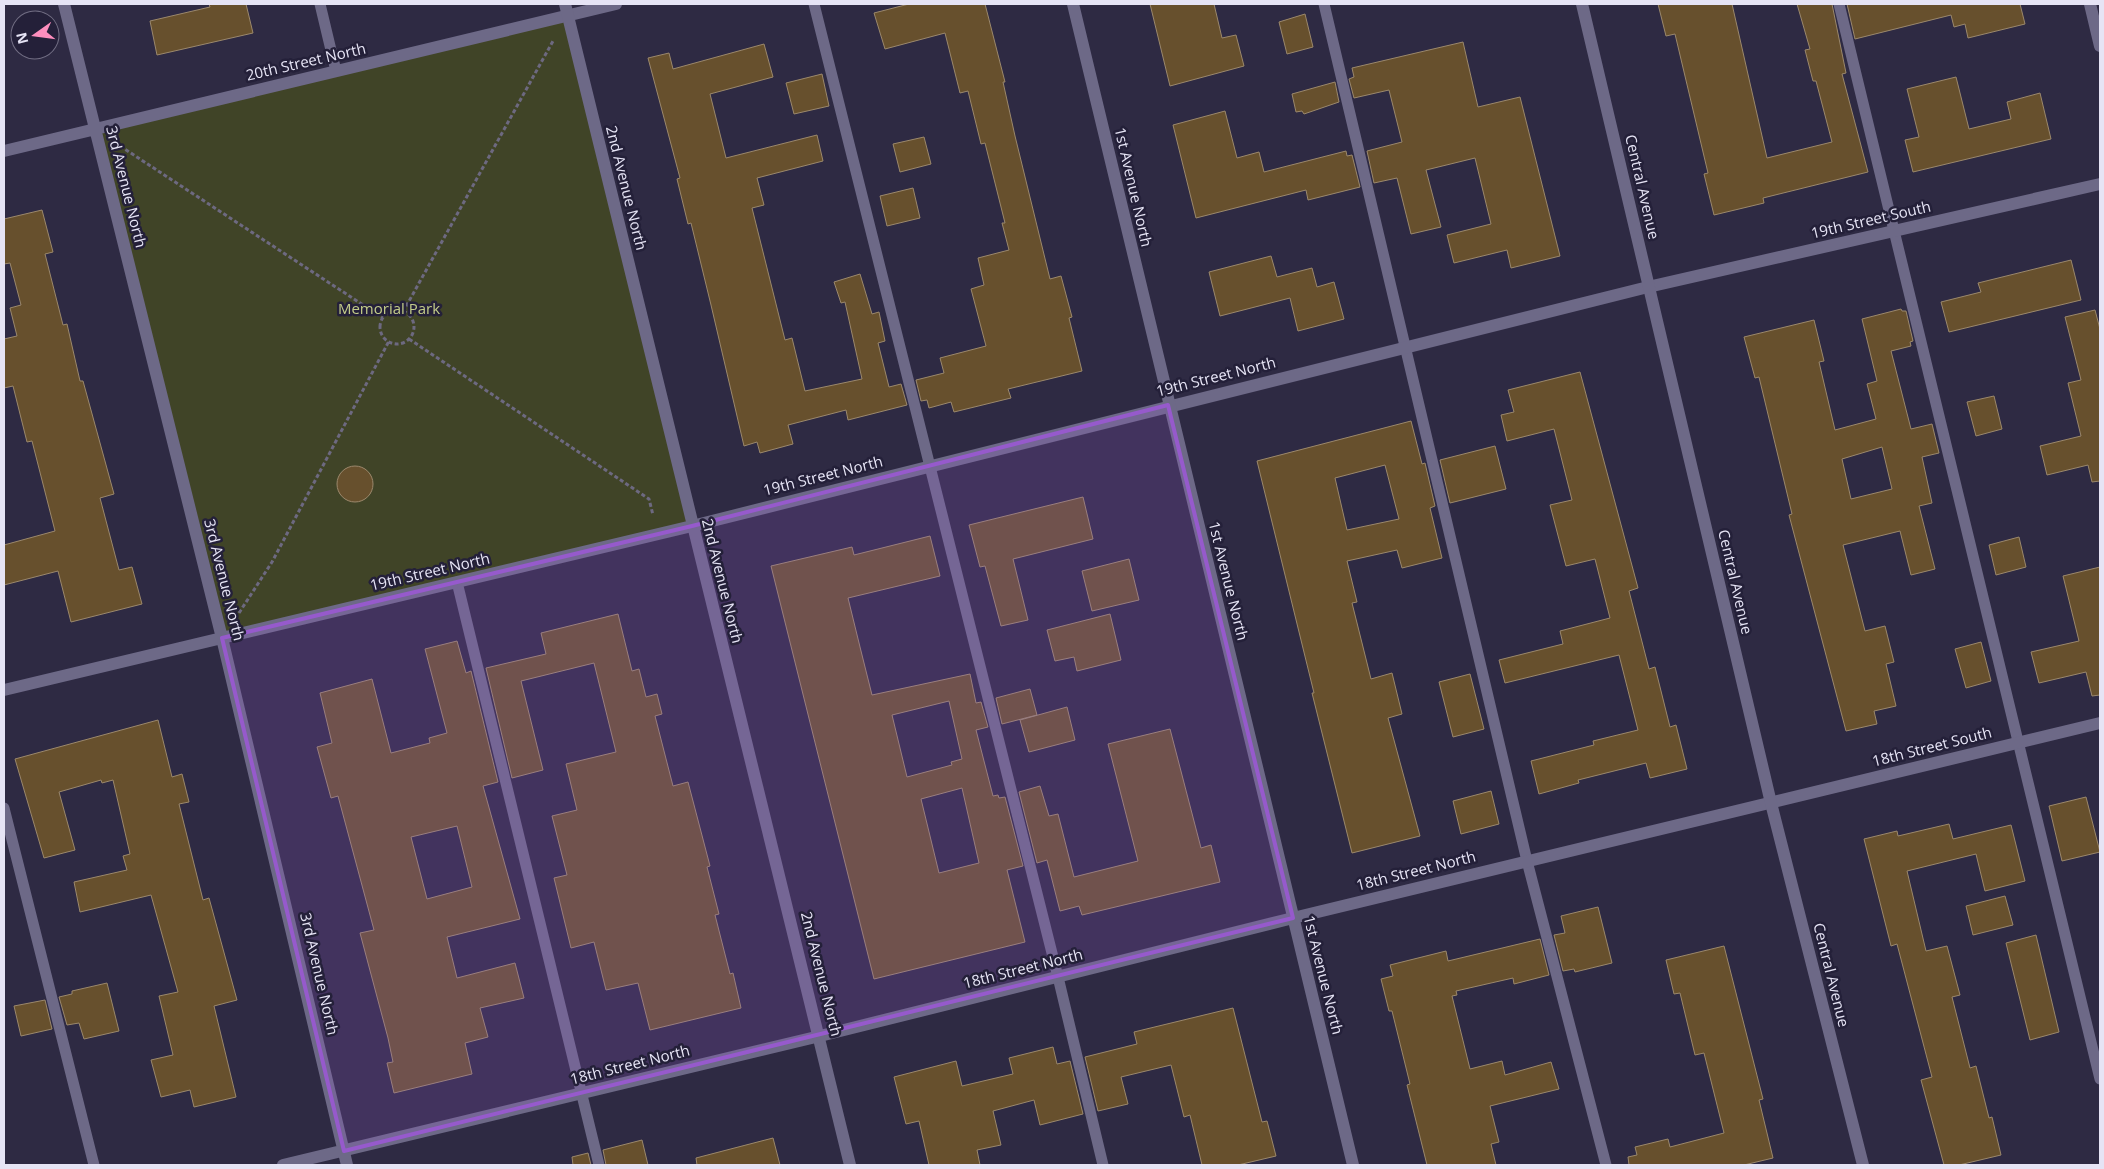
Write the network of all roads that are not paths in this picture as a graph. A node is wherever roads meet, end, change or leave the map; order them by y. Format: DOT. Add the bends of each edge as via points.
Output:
graph roads {
  1 [pos="64,4"];
  2 [pos="320,4"];
  3 [pos="616,4"];
  4 [pos="814,4"];
  5 [pos="1073,4"];
  6 [pos="1324,4"];
  7 [pos="1582,4"];
  8 [pos="1840,4"];
  9 [pos="2090,4"];
  10 [pos="566,10"];
  11 [pos="2100,46"];
  12 [pos="336,71"];
  13 [pos="94,129"];
  14 [pos="4,151"];
  15 [pos="2100,184"];
  16 [pos="1895,231"];
  17 [pos="1648,287"];
  18 [pos="1405,347"];
  19 [pos="1168,405"];
  20 [pos="931,466"];
  21 [pos="692,526"];
  22 [pos="457,582"];
  23 [pos="222,638"];
  24 [pos="4,690"];
  25 [pos="2100,723"];
  26 [pos="2019,742"];
  27 [pos="1771,803"];
  28 [pos="4,808"];
  29 [pos="1528,861"];
  30 [pos="1292,918"];
  31 [pos="1058,977"];
  32 [pos="820,1036"];
  33 [pos="2100,1079"];
  34 [pos="581,1094"];
  35 [pos="344,1151"];
  36 [pos="94,1165"];
  37 [pos="283,1165"];
  38 [pos="348,1165"];
  39 [pos="599,1165"];
  40 [pos="850,1165"];
  41 [pos="1103,1165"];
  42 [pos="1354,1165"];
  43 [pos="1606,1165"];
  44 [pos="1863,1165"];
  1 -- 13 [label="street, 3rd Avenue North"];
  2 -- 12 [label="lane"];
  3 -- 10 [label="street, 20th Street North"];
  4 -- 20 [label="lane"];
  5 -- 19 [label="street, 1st Avenue North"];
  6 -- 18 [label="lane"];
  7 -- 17 [label="street, Central Avenue"];
  8 -- 16 [label="lane"];
  9 -- 11 [label="street"];
  10 -- 12 [label="street, 20th Street North"];
  10 -- 21 [label="street, 2nd Avenue North"];
  12 -- 13 [label="street, 20th Street North"];
  13 -- 14 [label="street, 20th Street North"];
  13 -- 23 [label="street, 3rd Avenue North"];
  15 -- 16 [label="street, 19th Street South"];
  16 -- 17 [label="street, 19th Street South"];
  16 -- 26 [label="lane"];
  17 -- 18 [label="street, 19th Street North"];
  17 -- 27 [label="street, Central Avenue"];
  18 -- 19 [label="street, 19th Street North"];
  18 -- 29 [label="lane"];
  19 -- 20 [label="street, 19th Street North"];
  19 -- 30 [label="street, 1st Avenue North"];
  20 -- 21 [label="street, 19th Street North"];
  20 -- 31 [label="lane"];
  21 -- 22 [label="street, 19th Street North"];
  21 -- 32 [label="street, 2nd Avenue North"];
  22 -- 23 [label="street, 19th Street North"];
  22 -- 34 [label="lane"];
  23 -- 24 [label="street, 19th Street North"];
  23 -- 35 [label="street, 3rd Avenue North"];
  25 -- 26 [label="street, 18th Street South"];
  26 -- 27 [label="street, 18th Street South"];
  26 -- 33 [label="lane"];
  27 -- 29 [label="street, 18th Street North"];
  27 -- 44 [label="street, Central Avenue"];
  28 -- 36 [label="lane"];
  29 -- 30 [label="street, 18th Street North"];
  29 -- 43 [label="lane"];
  30 -- 31 [label="street, 18th Street North"];
  30 -- 42 [label="street, 1st Avenue North"];
  31 -- 32 [label="street, 18th Street North"];
  31 -- 41 [label="lane"];
  32 -- 34 [label="street, 18th Street North"];
  32 -- 40 [label="street, 2nd Avenue North"];
  34 -- 35 [label="street, 18th Street North"];
  34 -- 39 [label="lane"];
  35 -- 37 [label="street, 18th Street North"];
  35 -- 38 [label="street, 3rd Avenue North"];
}
